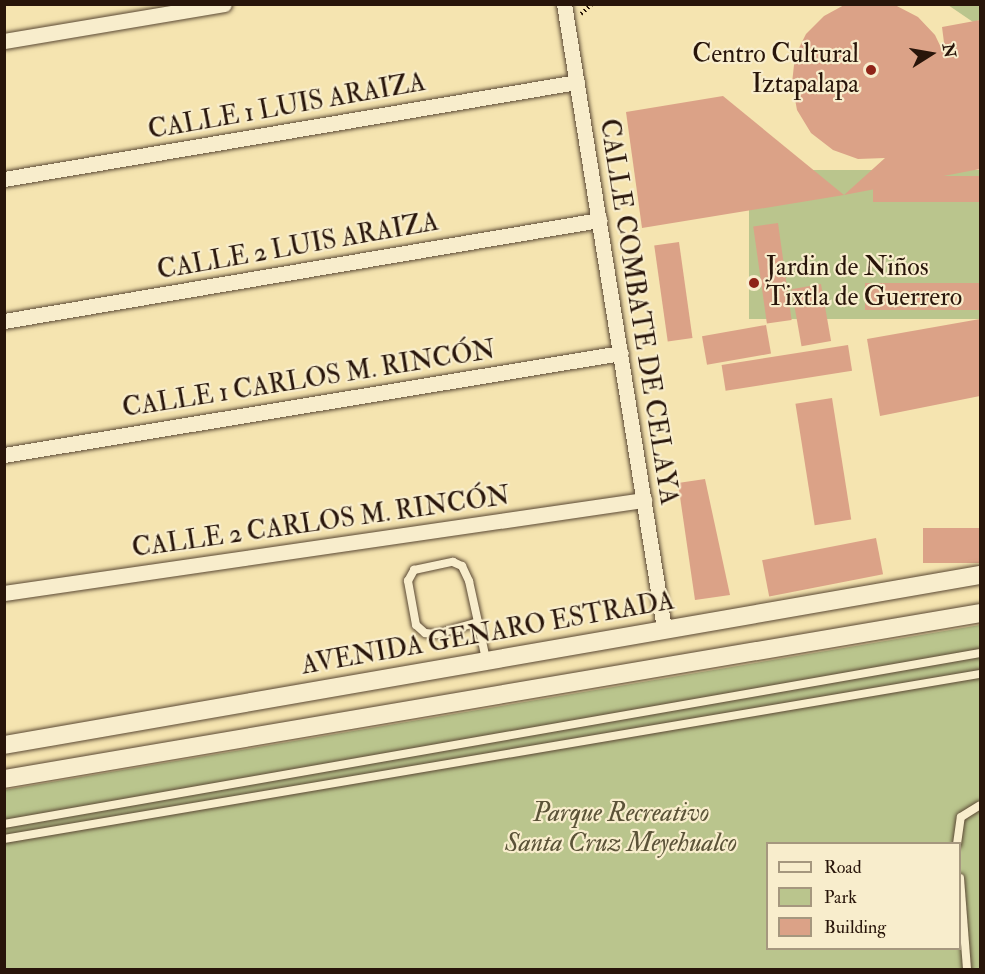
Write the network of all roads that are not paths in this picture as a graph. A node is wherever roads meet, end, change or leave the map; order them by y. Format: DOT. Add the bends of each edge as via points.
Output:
graph roads {
  1 [pos="224,4"];
  2 [pos="564,4"];
  3 [pos="4,40"];
  4 [pos="577,82"];
  5 [pos="4,179"];
  6 [pos="599,220"];
  7 [pos="4,321"];
  8 [pos="621,353"];
  9 [pos="4,454"];
  10 [pos="644,500"];
  11 [pos="981,575"];
  12 [pos="4,593"];
  13 [pos="981,613"];
  14 [pos="478,622"];
  15 [pos="664,628"];
  16 [pos="981,652"];
  17 [pos="486,660"];
  18 [pos="981,674"];
  19 [pos="4,745"];
  20 [pos="4,779"];
  21 [pos="981,805"];
  22 [pos="4,824"];
  23 [pos="4,839"];
  24 [pos="957,842"];
  25 [pos="961,889"];
  26 [pos="968,969"];
  1 -- 3 [label="street"];
  2 -- 4 [label="street, CALLE COMBATE DE CELAYA"];
  4 -- 5 [label="street, CALLE 1 LUIS ARAIZA"];
  4 -- 6 [label="street, CALLE COMBATE DE CELAYA"];
  6 -- 7 [label="street, CALLE 2 LUIS ARAIZA"];
  6 -- 8 [label="street, CALLE COMBATE DE CELAYA"];
  8 -- 9 [label="street, CALLE 1 CARLOS M. RINCÓN"];
  8 -- 10 [label="street, CALLE COMBATE DE CELAYA"];
  10 -- 12 [label="street, CALLE 2 CARLOS M. RINCÓN"];
  10 -- 15 [label="street, CALLE COMBATE DE CELAYA"];
  11 -- 15 [label="street, AVENIDA GENARO ESTRADA"];
  13 -- 20 [label="street"];
  14 -- 14 [label="lane" via="437,634 426,633 416,625 408,581 414,570 453,562 462,566"];
  14 -- 17 [label="lane"];
  15 -- 17 [label="street, AVENIDA GENARO ESTRADA"];
  16 -- 22 [label="lane"];
  17 -- 19 [label="street, AVENIDA GENARO ESTRADA"];
  18 -- 23 [label="lane"];
  21 -- 24 [label="lane" via="961,817"];
  25 -- 26 [label="lane"];
}
